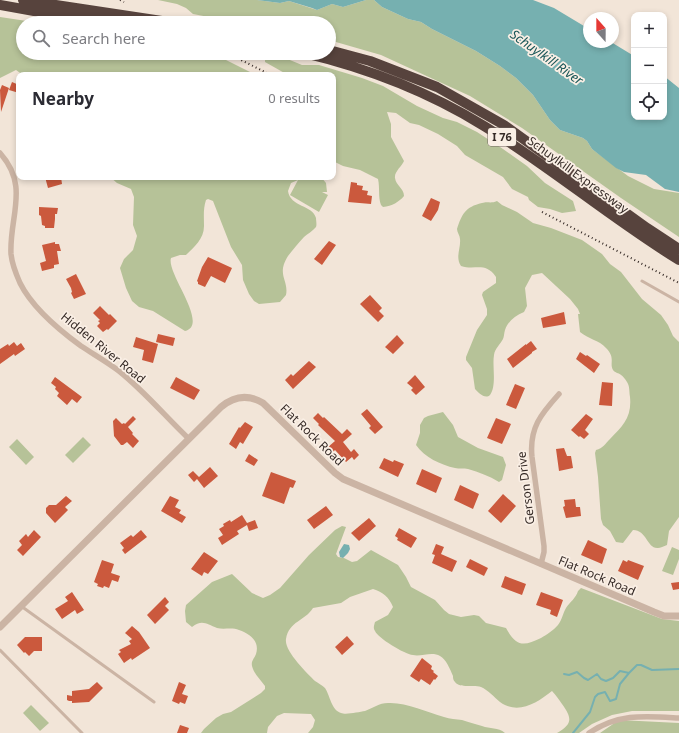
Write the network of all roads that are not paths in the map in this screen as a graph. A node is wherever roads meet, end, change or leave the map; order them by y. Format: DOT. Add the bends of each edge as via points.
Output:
graph roads {
  1 [pos="23,0"];
  2 [pos="0,4"];
  3 [pos="66,16"];
  4 [pos="129,16"];
  5 [pos="336,52"];
  6 [pos="331,60"];
  7 [pos="0,153"];
  8 [pos="679,249"];
  9 [pos="679,260"];
  10 [pos="642,281"];
  11 [pos="679,302"];
  12 [pos="559,394"];
  13 [pos="188,438"];
  14 [pos="541,564"];
  15 [pos="21,606"];
  16 [pos="679,616"];
  17 [pos="0,627"];
  18 [pos="0,650"];
  19 [pos="154,702"];
  20 [pos="679,718"];
  21 [pos="82,733"];
  22 [pos="589,733"];
  1 -- 4 [label="highway"];
  2 -- 3 [label="highway"];
  5 -- 8 [label="highway, Schuylkill Expressway / I 76" via="370,61 438,87 504,125"];
  6 -- 9 [label="highway, Schuylkill Expressway / I 76" via="390,79 462,113 505,139"];
  7 -- 13 [label="street, Hidden River Road" via="10,167 16,184 11,255 25,292 60,329 119,371"];
  10 -- 11 [label="lane"];
  12 -- 14 [label="street, Gerson Drive" via="537,423 532,442 544,546"];
  13 -- 14 [label="street, Flat Rock Road" via="230,400 244,396 254,399 267,407 343,479"];
  13 -- 15 [label="street, Flat Rock Road"];
  14 -- 16 [label="street, Flat Rock Road" via="664,616"];
  15 -- 17 [label="street, Flat Rock Road"];
  15 -- 19 [label="lane"];
  18 -- 21 [label="lane"];
  20 -- 22 [label="street" via="642,715 629,717 613,721"];
}
